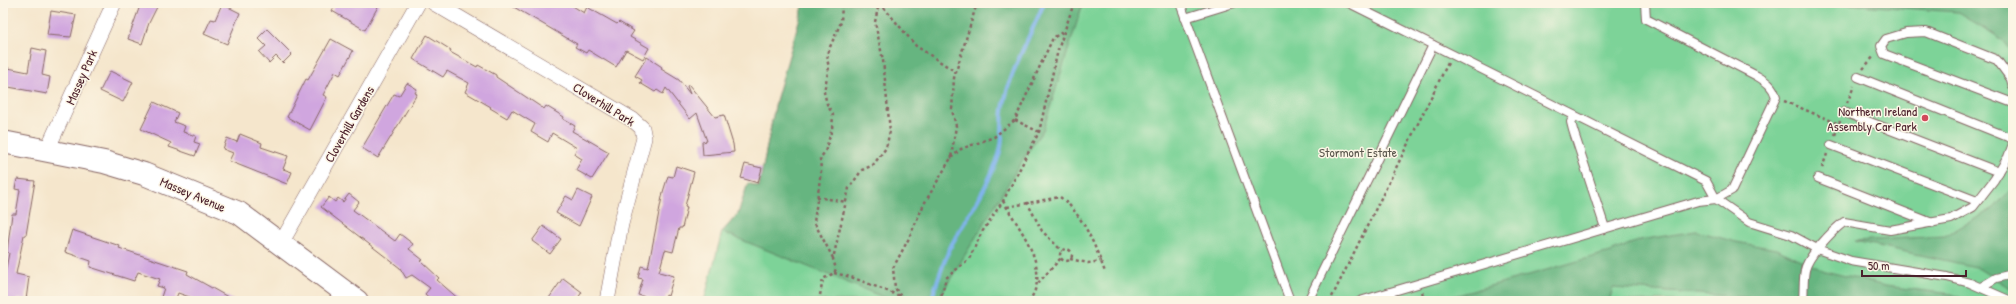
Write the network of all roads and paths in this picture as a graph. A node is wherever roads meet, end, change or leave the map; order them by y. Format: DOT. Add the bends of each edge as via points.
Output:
graph roads {
  1 [pos="114,3"];
  2 [pos="418,3"];
  3 [pos="434,3"];
  4 [pos="842,3"];
  5 [pos="880,3"];
  6 [pos="977,3"];
  7 [pos="1074,3"];
  8 [pos="1180,3"];
  9 [pos="1234,3"];
  10 [pos="1348,3"];
  11 [pos="1644,3"];
  12 [pos="1186,18"];
  13 [pos="1065,30"];
  14 [pos="1433,45"];
  15 [pos="1452,55"];
  16 [pos="956,72"];
  17 [pos="1858,77"];
  18 [pos="2013,87"];
  19 [pos="1784,100"];
  20 [pos="2013,103"];
  21 [pos="1844,112"];
  22 [pos="1575,116"];
  23 [pos="1015,120"];
  24 [pos="1839,124"];
  25 [pos="1039,132"];
  26 [pos="2013,139"];
  27 [pos="3,142"];
  28 [pos="2013,144"];
  29 [pos="1831,145"];
  30 [pos="47,150"];
  31 [pos="951,158"];
  32 [pos="1999,172"];
  33 [pos="1818,178"];
  34 [pos="816,195"];
  35 [pos="1716,199"];
  36 [pos="1003,201"];
  37 [pos="1977,201"];
  38 [pos="847,202"];
  39 [pos="1027,202"];
  40 [pos="1006,207"];
  41 [pos="1932,223"];
  42 [pos="1605,228"];
  43 [pos="280,245"];
  44 [pos="1817,249"];
  45 [pos="1062,251"];
  46 [pos="1061,258"];
  47 [pos="833,259"];
  48 [pos="1070,259"];
  49 [pos="1101,261"];
  50 [pos="1105,272"];
  51 [pos="834,273"];
  52 [pos="2013,274"];
  53 [pos="1037,285"];
  54 [pos="1981,287"];
  55 [pos="1422,292"];
  56 [pos="901,296"];
  57 [pos="1332,297"];
  58 [pos="357,301"];
  59 [pos="607,301"];
  60 [pos="819,301"];
  61 [pos="904,301"];
  62 [pos="940,301"];
  63 [pos="1029,301"];
  64 [pos="1290,301"];
  65 [pos="1308,301"];
  66 [pos="1360,301"];
  67 [pos="1426,301"];
  68 [pos="1803,301"];
  69 [pos="2011,301"];
  1 -- 30 [label="street, Massey Park"];
  2 -- 43 [label="street, Cloverhill Gardens"];
  3 -- 59 [label="street, Cloverhill Park" via="642,128 644,138 621,224"];
  4 -- 34 [label="path" via="841,22 827,59 829,67 824,92 833,115 832,129 825,152 820,158 821,171"];
  5 -- 16 [label="path" via="916,46"];
  5 -- 38 [label="path" via="875,22 883,60 890,131 886,148 874,165 862,170 849,188"];
  6 -- 16 [label="path"];
  7 -- 13 [label="path"];
  8 -- 12 [label="lane"];
  9 -- 12 [label="lane"];
  10 -- 14 [label="lane"];
  11 -- 35 [label="lane" via="1646,19 1768,82 1774,89 1776,97 1732,190"];
  12 -- 64 [label="lane"];
  13 -- 23 [label="path" via="1053,38"];
  13 -- 25 [label="path"];
  14 -- 15 [label="lane"];
  14 -- 65 [label="lane"];
  15 -- 22 [label="lane"];
  15 -- 57 [label="path"];
  16 -- 31 [label="path" via="952,110 956,126"];
  17 -- 26 [label="lane"];
  18 -- 20 [label="lane" via="1997,60 1926,32 1906,33 1886,39 1882,46 1884,54"];
  19 -- 24 [label="path"];
  21 -- 32 [label="lane"];
  22 -- 35 [label="lane" via="1706,181"];
  22 -- 42 [label="lane" via="1571,122 1572,130"];
  23 -- 25 [label="path"];
  23 -- 31 [label="path" via="994,137 961,149"];
  25 -- 36 [label="path"];
  27 -- 30 [label="street, Massey Avenue"];
  28 -- 32 [label="lane"];
  29 -- 37 [label="lane"];
  30 -- 43 [label="street, Massey Avenue" via="104,162 144,174 197,195 239,213"];
  31 -- 56 [label="path" via="924,204 893,268 895,288"];
  32 -- 37 [label="lane"];
  33 -- 41 [label="lane"];
  34 -- 38 [label="path" via="817,198"];
  34 -- 47 [label="path" via="814,222"];
  35 -- 42 [label="lane" via="1698,201"];
  35 -- 44 [label="lane" via="1749,222 1791,235"];
  36 -- 40 [label="path"];
  36 -- 62 [label="path" via="982,232 969,259 946,278"];
  37 -- 41 [label="lane" via="1973,207 1951,219"];
  38 -- 47 [label="path"];
  39 -- 40 [label="path"];
  39 -- 45 [label="path" via="1042,231"];
  39 -- 49 [label="path" via="1060,197 1070,204 1091,238"];
  40 -- 53 [label="path" via="1032,252 1038,269"];
  41 -- 44 [label="lane" via="1890,230 1844,222"];
  42 -- 66 [label="lane"];
  43 -- 58 [label="street, Massey Avenue"];
  44 -- 54 [label="lane" via="1851,261 1947,277"];
  44 -- 68 [label="lane" via="1805,269"];
  45 -- 46 [label="path"];
  45 -- 48 [label="path" via="1070,250"];
  46 -- 48 [label="path" via="1064,261"];
  46 -- 53 [label="path"];
  47 -- 51 [label="path" via="836,269"];
  48 -- 49 [label="path" via="1088,263"];
  49 -- 50 [label="path"];
  51 -- 56 [label="path" via="851,276"];
  51 -- 60 [label="path" via="823,279"];
  52 -- 54 [label="lane" via="1996,278"];
  53 -- 63 [label="path"];
  54 -- 69 [label="lane"];
  55 -- 67 [label="path"];
  56 -- 61 [label="path"];
}
